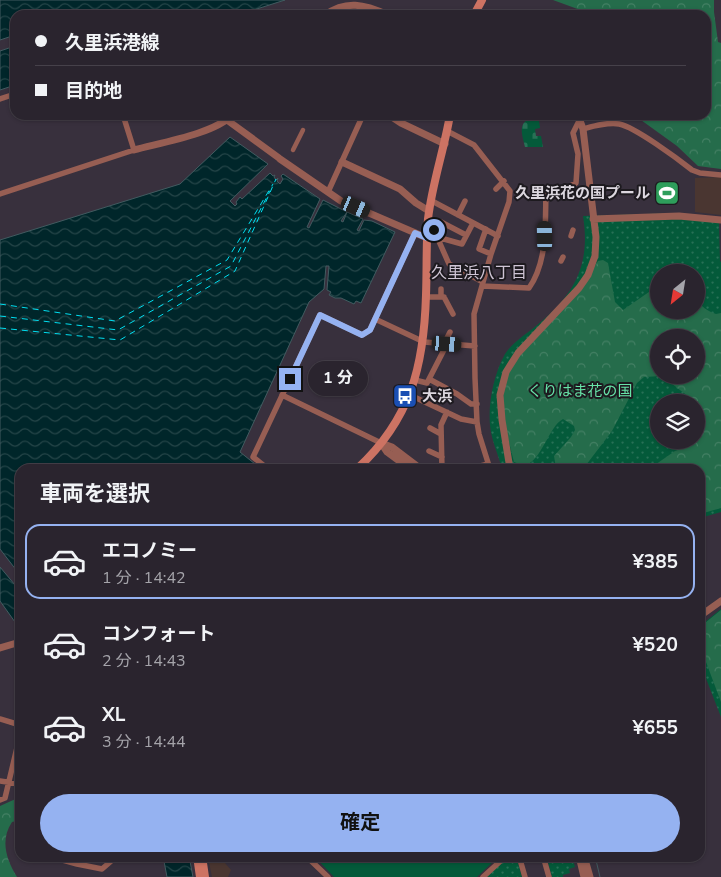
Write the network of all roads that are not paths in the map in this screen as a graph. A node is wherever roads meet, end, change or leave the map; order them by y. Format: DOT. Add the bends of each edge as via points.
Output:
graph roads {
  1 [pos="331,10"];
  2 [pos="378,10"];
  3 [pos="125,120"];
  4 [pos="224,120"];
  5 [pos="234,120"];
  6 [pos="361,120"];
  7 [pos="396,120"];
  8 [pos="449,120"];
  9 [pos="578,120"];
  10 [pos="580,120"];
  11 [pos="583,129"];
  12 [pos="303,130"];
  13 [pos="448,131"];
  14 [pos="445,144"];
  15 [pos="134,150"];
  16 [pos="293,150"];
  17 [pos="342,162"];
  18 [pos="721,175"];
  19 [pos="504,182"];
  20 [pos="496,189"];
  21 [pos="328,192"];
  22 [pos="0,194"];
  23 [pos="432,201"];
  24 [pos="466,202"];
  25 [pos="430,212"];
  26 [pos="458,215"];
  27 [pos="593,219"];
  28 [pos="721,220"];
  29 [pos="473,223"];
  30 [pos="436,224"];
  31 [pos="486,229"];
  32 [pos="415,233"];
  33 [pos="428,234"];
  34 [pos="466,235"];
  35 [pos="498,236"];
  36 [pos="439,240"];
  37 [pos="491,254"];
  38 [pos="482,284"];
  39 [pos="441,289"];
  40 [pos="426,297"];
  41 [pos="444,297"];
  42 [pos="453,314"];
  43 [pos="375,319"];
  44 [pos="450,332"];
  45 [pos="424,342"];
  46 [pos="445,344"];
  47 [pos="475,346"];
  48 [pos="429,379"];
  49 [pos="415,380"];
  50 [pos="282,395"];
  51 [pos="410,395"];
  52 [pos="477,404"];
  53 [pos="447,412"];
  54 [pos="477,422"];
  55 [pos="430,428"];
  56 [pos="441,434"];
  57 [pos="381,443"];
  58 [pos="429,452"];
  59 [pos="442,457"];
  60 [pos="401,462"];
  61 [pos="262,464"];
  62 [pos="364,464"];
  63 [pos="404,464"];
  64 [pos="414,464"];
  65 [pos="442,464"];
  66 [pos="488,464"];
  67 [pos="509,464"];
  68 [pos="721,601"];
  69 [pos="705,612"];
  70 [pos="15,644"];
  71 [pos="0,648"];
  72 [pos="0,720"];
  73 [pos="15,724"];
  74 [pos="15,764"];
  75 [pos="0,781"];
  76 [pos="8,783"];
  77 [pos="15,784"];
  78 [pos="0,800"];
  79 [pos="70,862"];
  80 [pos="107,862"];
  81 [pos="197,862"];
  82 [pos="203,862"];
  83 [pos="312,862"];
  84 [pos="499,862"];
  85 [pos="521,862"];
  86 [pos="545,862"];
  87 [pos="580,862"];
  88 [pos="586,862"];
  89 [pos="77,864"];
  90 [pos="200,877"];
  91 [pos="205,877"];
  92 [pos="328,877"];
  93 [pos="483,877"];
  94 [pos="525,877"];
  95 [pos="549,877"];
  96 [pos="584,877"];
  97 [pos="590,877"];
  1 -- 2 [label="street" via="351,1"];
  3 -- 15 [label="street"];
  4 -- 15 [label="street" via="203,131"];
  5 -- 21 [label="street" via="279,159"];
  6 -- 17 [label="street"];
  7 -- 14 [label="street"];
  8 -- 13 [label="main road"];
  9 -- 38 [label="street" via="573,133 578,154 576,183 564,189 547,191 544,246 529,288"];
  10 -- 11 [label="street"];
  11 -- 18 [label="street" via="623,125 692,170"];
  11 -- 27 [label="street"];
  12 -- 16 [label="street"];
  13 -- 14 [label="main road"];
  13 -- 19 [label="street" via="474,145"];
  14 -- 23 [label="main road"];
  15 -- 22 [label="street"];
  17 -- 21 [label="street"];
  17 -- 25 [label="street" via="400,189"];
  19 -- 20 [label="street"];
  19 -- 35 [label="street" via="510,190 510,202"];
  21 -- 32 [label="street" via="341,201"];
  23 -- 25 [label="main road"];
  23 -- 26 [label="street"];
  24 -- 26 [label="street"];
  25 -- 33 [label="main road"];
  26 -- 29 [label="street"];
  27 -- 28 [label="street" via="679,216"];
  27 -- 67 [label="street" via="595,256 588,275 580,288 518,352 506,372 500,396"];
  29 -- 31 [label="street"];
  29 -- 34 [label="street"];
  30 -- 34 [label="street" via="441,222"];
  31 -- 35 [label="street"];
  31 -- 37 [label="street" via="478,249"];
  32 -- 33 [label="street"];
  32 -- 43 [label="street"];
  33 -- 36 [label="street" via="434,230"];
  33 -- 40 [label="main road"];
  34 -- 36 [label="street" via="462,244 444,238"];
  35 -- 37 [label="street"];
  36 -- 38 [label="street" via="449,264"];
  37 -- 38 [label="street"];
  38 -- 47 [label="street" via="474,314"];
  39 -- 41 [label="street" via="441,297"];
  40 -- 41 [label="street"];
  40 -- 45 [label="main road"];
  41 -- 42 [label="street"];
  43 -- 45 [label="street"];
  43 -- 50 [label="street" via="370,330 362,335 320,315"];
  44 -- 46 [label="street"];
  45 -- 46 [label="street"];
  45 -- 49 [label="main road"];
  46 -- 47 [label="street"];
  46 -- 48 [label="street"];
  47 -- 52 [label="street"];
  48 -- 49 [label="street" via="427,383"];
  48 -- 52 [label="street" via="471,404"];
  49 -- 51 [label="main road"];
  50 -- 57 [label="street"];
  50 -- 61 [label="street" via="253,457"];
  51 -- 53 [label="street"];
  51 -- 57 [label="main road"];
  52 -- 54 [label="street"];
  53 -- 54 [label="street"];
  53 -- 56 [label="street"];
  54 -- 66 [label="street"];
  55 -- 56 [label="street"];
  56 -- 59 [label="street"];
  57 -- 60 [label="street"];
  57 -- 62 [label="main road"];
  57 -- 64 [label="street"];
  58 -- 59 [label="street"];
  59 -- 65 [label="street"];
  60 -- 63 [label="street"];
  68 -- 69 [label="street"];
  70 -- 71 [label="street"];
  72 -- 73 [label="street"];
  74 -- 76 [label="street"];
  75 -- 76 [label="street"];
  76 -- 77 [label="street"];
  76 -- 78 [label="street" via="5,798"];
  79 -- 89 [label="street"];
  80 -- 89 [label="street" via="102,869"];
  81 -- 90 [label="main road"];
  82 -- 91 [label="main road"];
  83 -- 92 [label="street"];
  84 -- 93 [label="street"];
  85 -- 94 [label="street"];
  86 -- 95 [label="street"];
  87 -- 96 [label="street"];
  88 -- 97 [label="street"];
}
